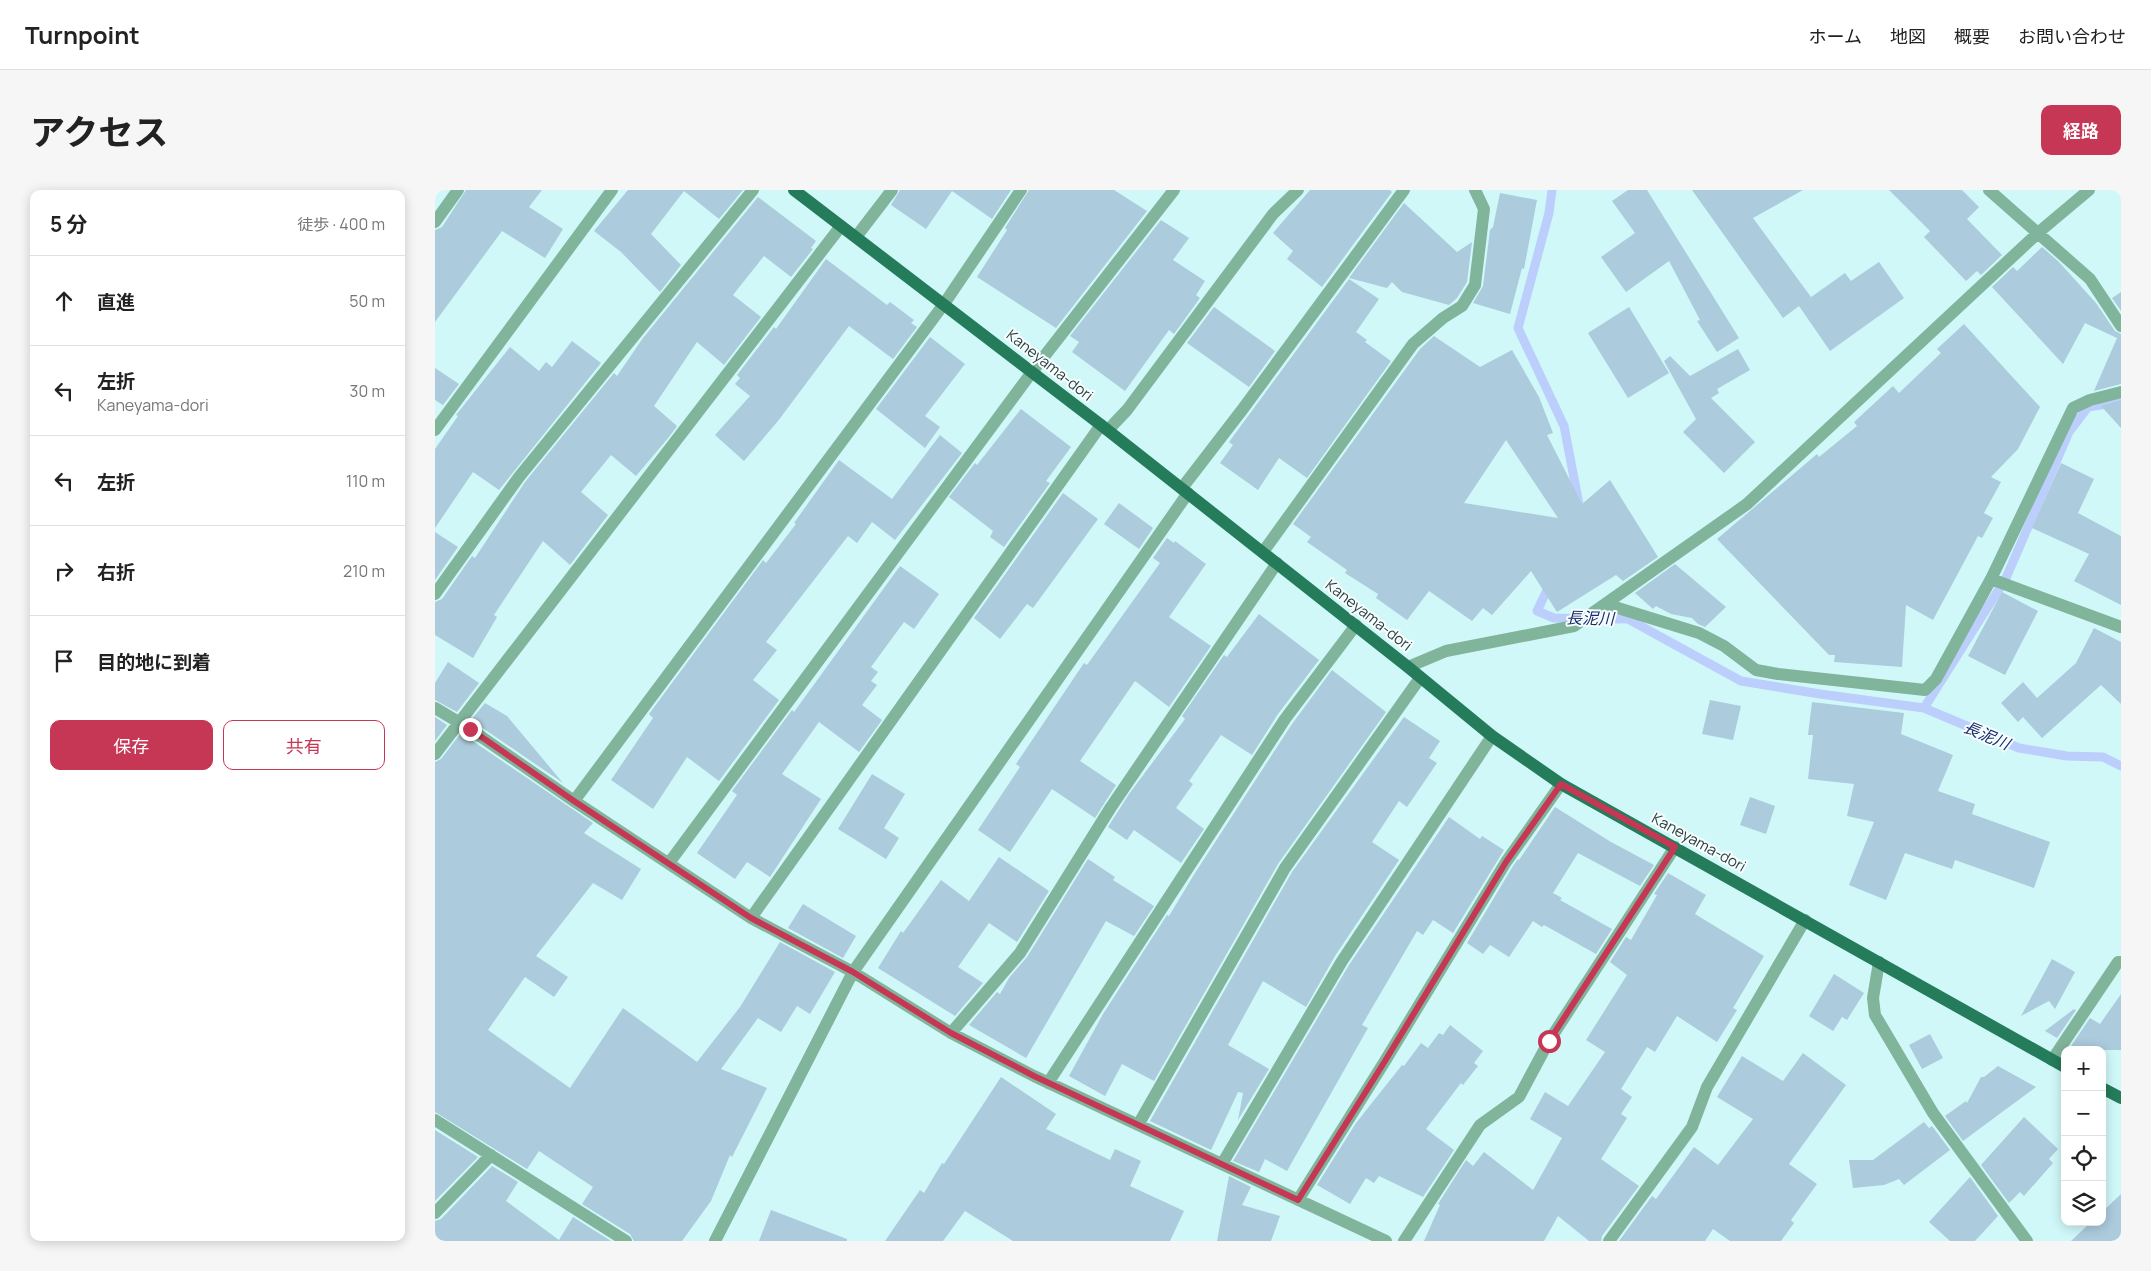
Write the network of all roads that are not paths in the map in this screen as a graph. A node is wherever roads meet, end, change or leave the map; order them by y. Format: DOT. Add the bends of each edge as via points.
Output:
graph roads {
  1 [pos="458,190"];
  2 [pos="611,190"];
  3 [pos="753,190"];
  4 [pos="795,190"];
  5 [pos="892,190"];
  6 [pos="1021,190"];
  7 [pos="1174,190"];
  8 [pos="1298,190"];
  9 [pos="1404,190"];
  10 [pos="1475,190"];
  11 [pos="1989,190"];
  12 [pos="2089,190"];
  13 [pos="435,222"];
  14 [pos="841,226"];
  15 [pos="2039,232"];
  16 [pos="856,237"];
  17 [pos="944,304"];
  18 [pos="2121,326"];
  19 [pos="1032,372"];
  20 [pos="2121,392"];
  21 [pos="1105,427"];
  22 [pos="435,430"];
  23 [pos="1185,491"];
  24 [pos="1263,552"];
  25 [pos="1277,563"];
  26 [pos="1991,579"];
  27 [pos="435,594"];
  28 [pos="1605,604"];
  29 [pos="1356,625"];
  30 [pos="2121,627"];
  31 [pos="1408,666"];
  32 [pos="1419,678"];
  33 [pos="435,708"];
  34 [pos="459,723"];
  35 [pos="1492,736"];
  36 [pos="435,754"];
  37 [pos="1561,784"];
  38 [pos="574,801"];
  39 [pos="1675,847"];
  40 [pos="669,863"];
  41 [pos="751,918"];
  42 [pos="1805,920"];
  43 [pos="1879,962"];
  44 [pos="2121,962"];
  45 [pos="853,972"];
  46 [pos="951,1033"];
  47 [pos="2052,1060"];
  48 [pos="2061,1065"];
  49 [pos="1049,1083"];
  50 [pos="2106,1090"];
  51 [pos="2121,1098"];
  52 [pos="435,1120"];
  53 [pos="1138,1125"];
  54 [pos="491,1154"];
  55 [pos="1222,1164"];
  56 [pos="1298,1200"];
  57 [pos="435,1214"];
  58 [pos="626,1241"];
  59 [pos="715,1241"];
  60 [pos="1386,1241"];
  61 [pos="1404,1241"];
  62 [pos="1609,1241"];
  63 [pos="2027,1241"];
  1 -- 13 [label="street"];
  2 -- 22 [label="street"];
  3 -- 27 [label="street" via="519,478"];
  4 -- 14 [label="main road, Kaneyama-dori"];
  5 -- 16 [label="street"];
  6 -- 17 [label="street"];
  7 -- 19 [label="street"];
  8 -- 21 [label="street" via="1273,214 1127,410"];
  9 -- 23 [label="street"];
  10 -- 24 [label="street" via="1484,209 1475,285 1462,306 1413,344"];
  11 -- 15 [label="street"];
  12 -- 15 [label="street"];
  14 -- 16 [label="main road, Kaneyama-dori"];
  14 -- 34 [label="street"];
  15 -- 18 [label="street" via="2090,279"];
  15 -- 28 [label="street" via="1747,504"];
  16 -- 17 [label="main road, Kaneyama-dori"];
  17 -- 19 [label="main road, Kaneyama-dori"];
  17 -- 38 [label="street"];
  19 -- 21 [label="main road, Kaneyama-dori"];
  19 -- 40 [label="street"];
  20 -- 26 [label="street" via="2073,408"];
  21 -- 23 [label="main road, Kaneyama-dori"];
  21 -- 41 [label="street"];
  23 -- 24 [label="main road, Kaneyama-dori"];
  23 -- 45 [label="street"];
  24 -- 25 [label="main road, Kaneyama-dori"];
  25 -- 29 [label="main road, Kaneyama-dori"];
  25 -- 46 [label="street" via="1111,807 1020,953"];
  26 -- 28 [label="street" via="1936,680 1925,690 1757,670 1699,633"];
  26 -- 30 [label="street"];
  28 -- 31 [label="street" via="1574,626 1446,651"];
  29 -- 31 [label="main road, Kaneyama-dori"];
  29 -- 49 [label="street" via="1285,719"];
  31 -- 32 [label="main road, Kaneyama-dori"];
  32 -- 35 [label="main road, Kaneyama-dori"];
  32 -- 53 [label="street" via="1285,868"];
  33 -- 34 [label="street"];
  34 -- 36 [label="street"];
  34 -- 38 [label="street"];
  35 -- 37 [label="main road, Kaneyama-dori"];
  35 -- 55 [label="street" via="1342,961"];
  37 -- 39 [label="main road, Kaneyama-dori"];
  37 -- 56 [label="street" via="1506,862"];
  38 -- 40 [label="street"];
  39 -- 42 [label="main road, Kaneyama-dori"];
  39 -- 61 [label="street" via="1549,1041 1519,1097 1480,1126"];
  40 -- 41 [label="street"];
  41 -- 45 [label="street"];
  42 -- 43 [label="main road, Kaneyama-dori"];
  42 -- 62 [label="street" via="1707,1087 1691,1127"];
  43 -- 47 [label="main road, Kaneyama-dori"];
  43 -- 63 [label="street" via="1873,998 1875,1015 1933,1113"];
  44 -- 47 [label="street" via="2117,962"];
  45 -- 46 [label="street"];
  45 -- 59 [label="street"];
  46 -- 49 [label="street"];
  47 -- 48 [label="main road, Kaneyama-dori"];
  49 -- 53 [label="street"];
  50 -- 51 [label="main road"];
  52 -- 54 [label="street"];
  53 -- 55 [label="street"];
  54 -- 57 [label="street"];
  54 -- 58 [label="street"];
  55 -- 56 [label="street"];
  56 -- 60 [label="street"];
}
